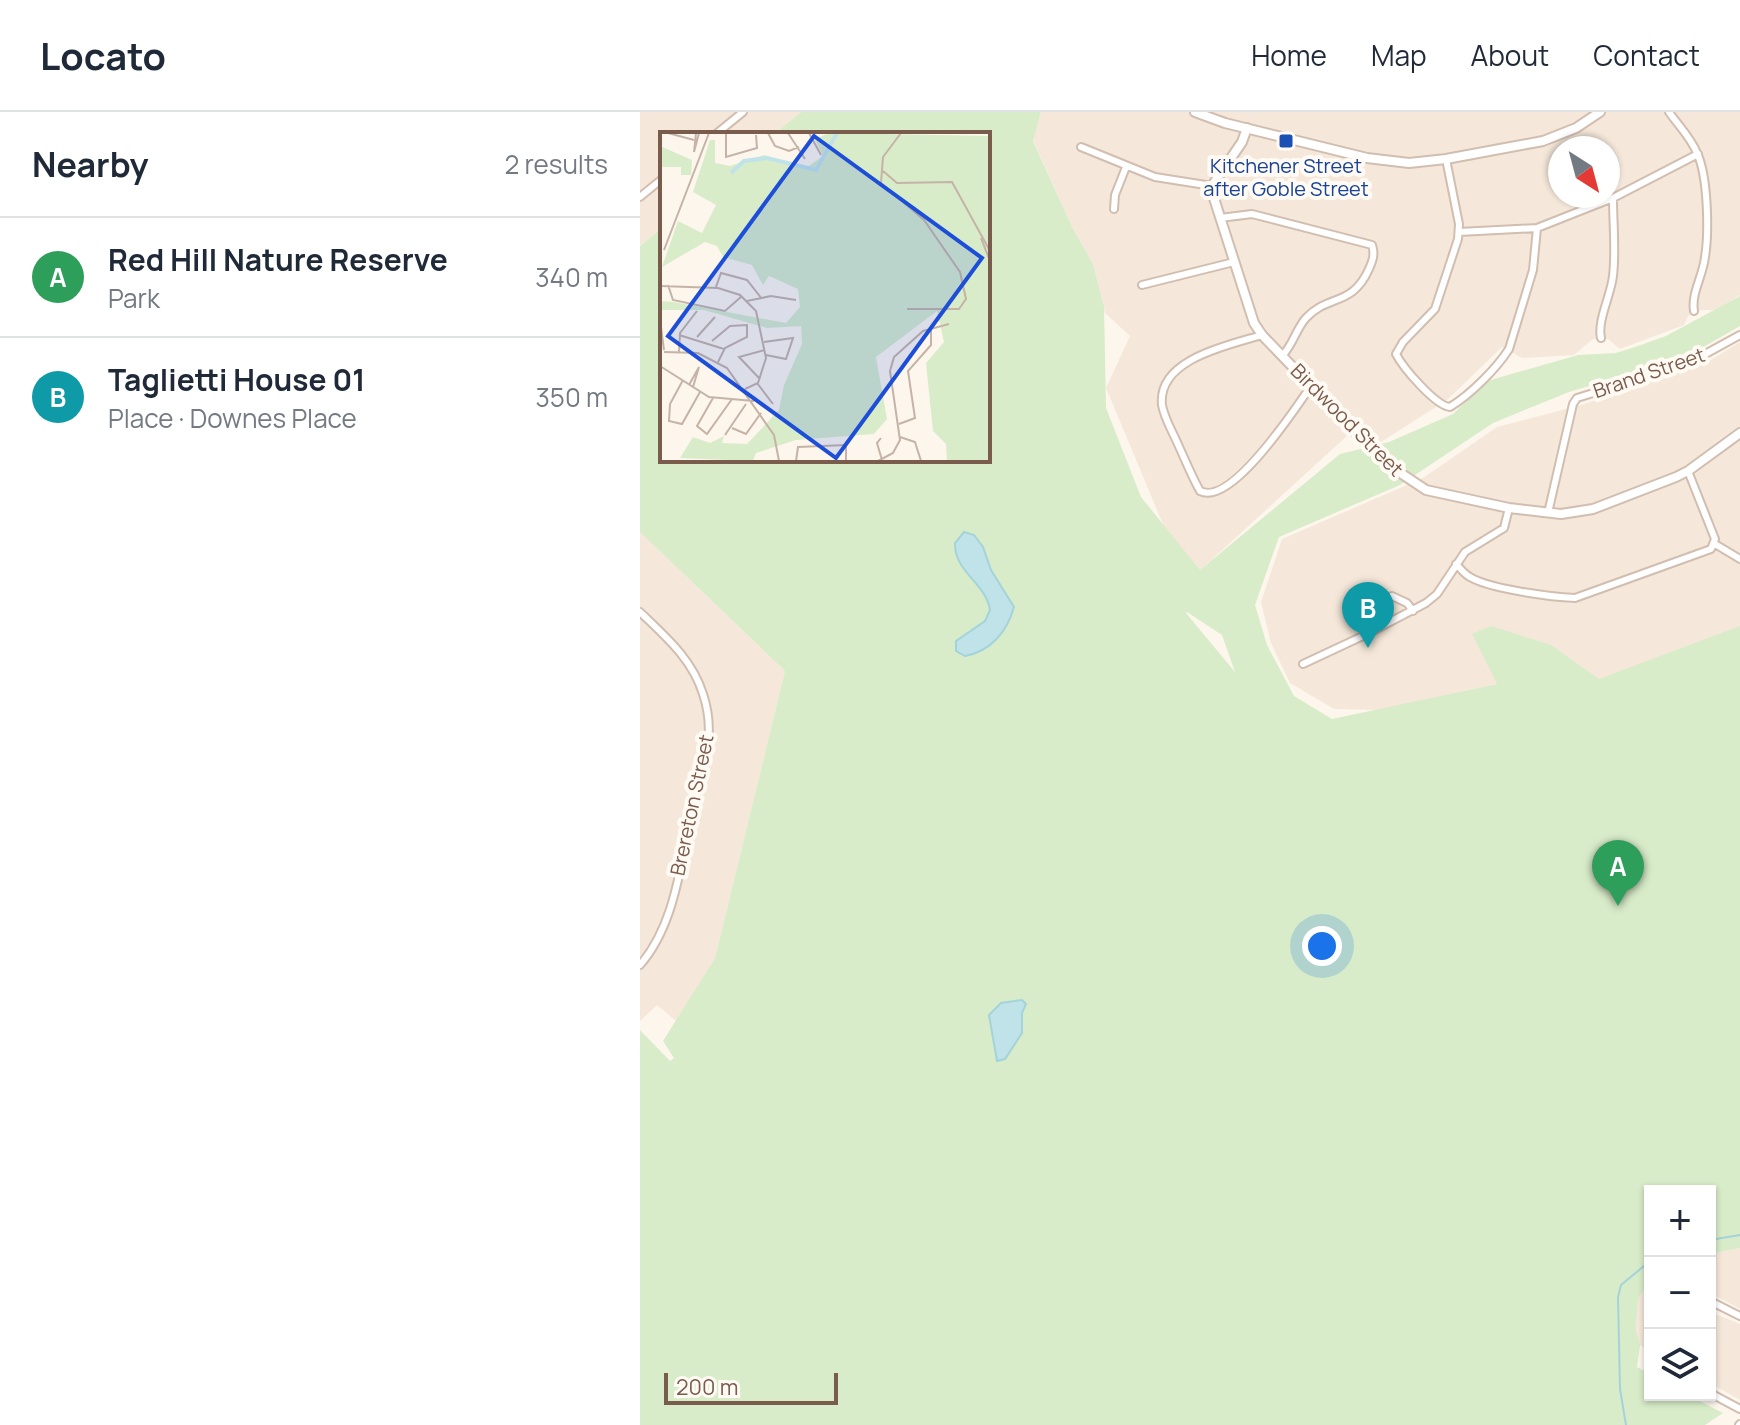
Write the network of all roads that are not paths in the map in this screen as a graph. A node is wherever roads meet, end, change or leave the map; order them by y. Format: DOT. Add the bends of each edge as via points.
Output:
graph roads {
  1 [pos="743,112"];
  2 [pos="1195,112"];
  3 [pos="1600,112"];
  4 [pos="1669,112"];
  5 [pos="1247,128"];
  6 [pos="718,132"];
  7 [pos="1081,147"];
  8 [pos="1698,154"];
  9 [pos="1446,159"];
  10 [pos="1126,167"];
  11 [pos="660,181"];
  12 [pos="1212,186"];
  13 [pos="1620,194"];
  14 [pos="640,197"];
  15 [pos="1588,208"];
  16 [pos="1613,208"];
  17 [pos="1114,209"];
  18 [pos="1220,218"];
  19 [pos="1537,228"];
  20 [pos="1459,232"];
  21 [pos="1234,262"];
  22 [pos="1142,285"];
  23 [pos="1694,311"];
  24 [pos="1262,335"];
  25 [pos="1740,335"];
  26 [pos="1601,338"];
  27 [pos="1282,356"];
  28 [pos="1311,386"];
  29 [pos="1740,433"];
  30 [pos="1688,471"];
  31 [pos="1509,508"];
  32 [pos="1548,513"];
  33 [pos="1715,544"];
  34 [pos="1740,559"];
  35 [pos="1456,564"];
  36 [pos="1413,611"];
  37 [pos="640,612"];
  38 [pos="1365,635"];
  39 [pos="1303,664"];
  40 [pos="640,965"];
  41 [pos="1716,1304"];
  42 [pos="1740,1316"];
  43 [pos="1716,1396"];
  44 [pos="1740,1409"];
  1 -- 6 [label="street"];
  2 -- 5 [label="street"];
  3 -- 9 [label="street" via="1560,136"];
  4 -- 8 [label="street"];
  5 -- 9 [label="street" via="1378,160"];
  5 -- 12 [label="street"];
  7 -- 10 [label="street"];
  8 -- 13 [label="street"];
  8 -- 23 [label="street" via="1706,242"];
  9 -- 20 [label="street"];
  10 -- 12 [label="street"];
  10 -- 17 [label="street"];
  11 -- 14 [label="street"];
  12 -- 18 [label="street, Birdwood Street"];
  15 -- 19 [label="street"];
  16 -- 26 [label="street" via="1613,271"];
  18 -- 21 [label="street, Birdwood Street"];
  18 -- 27 [label="street" via="1252,214 1372,245 1373,259 1356,290 1307,316"];
  19 -- 20 [label="street"];
  19 -- 20 [label="street" via="1533,270 1509,349 1459,401 1446,407 1396,354 1435,309"];
  21 -- 22 [label="street"];
  21 -- 24 [label="street, Birdwood Street"];
  24 -- 27 [label="street, Birdwood Street"];
  24 -- 28 [label="street" via="1195,358 1166,383 1165,416 1200,491 1215,493 1248,468"];
  25 -- 32 [label="street, Brand Street" via="1687,364 1577,398"];
  27 -- 28 [label="street, Birdwood Street"];
  28 -- 31 [label="street, Birdwood Street" via="1384,462 1426,490"];
  29 -- 30 [label="street, Birdwood Street"];
  30 -- 32 [label="street, Birdwood Street" via="1593,509"];
  30 -- 33 [label="street"];
  31 -- 32 [label="street, Birdwood Street"];
  31 -- 35 [label="street" via="1504,528 1465,552"];
  33 -- 34 [label="street"];
  33 -- 35 [label="street" via="1575,598 1484,582"];
  35 -- 36 [label="street" via="1437,594"];
  36 -- 38 [label="street"];
  36 -- 38 [label="street" via="1392,596 1374,601 1364,618"];
  37 -- 40 [label="street, Brereton Street" via="697,675 709,723 704,766 670,907 656,944"];
  38 -- 39 [label="street"];
  41 -- 42 [label="street"];
  43 -- 44 [label="street"];
}
